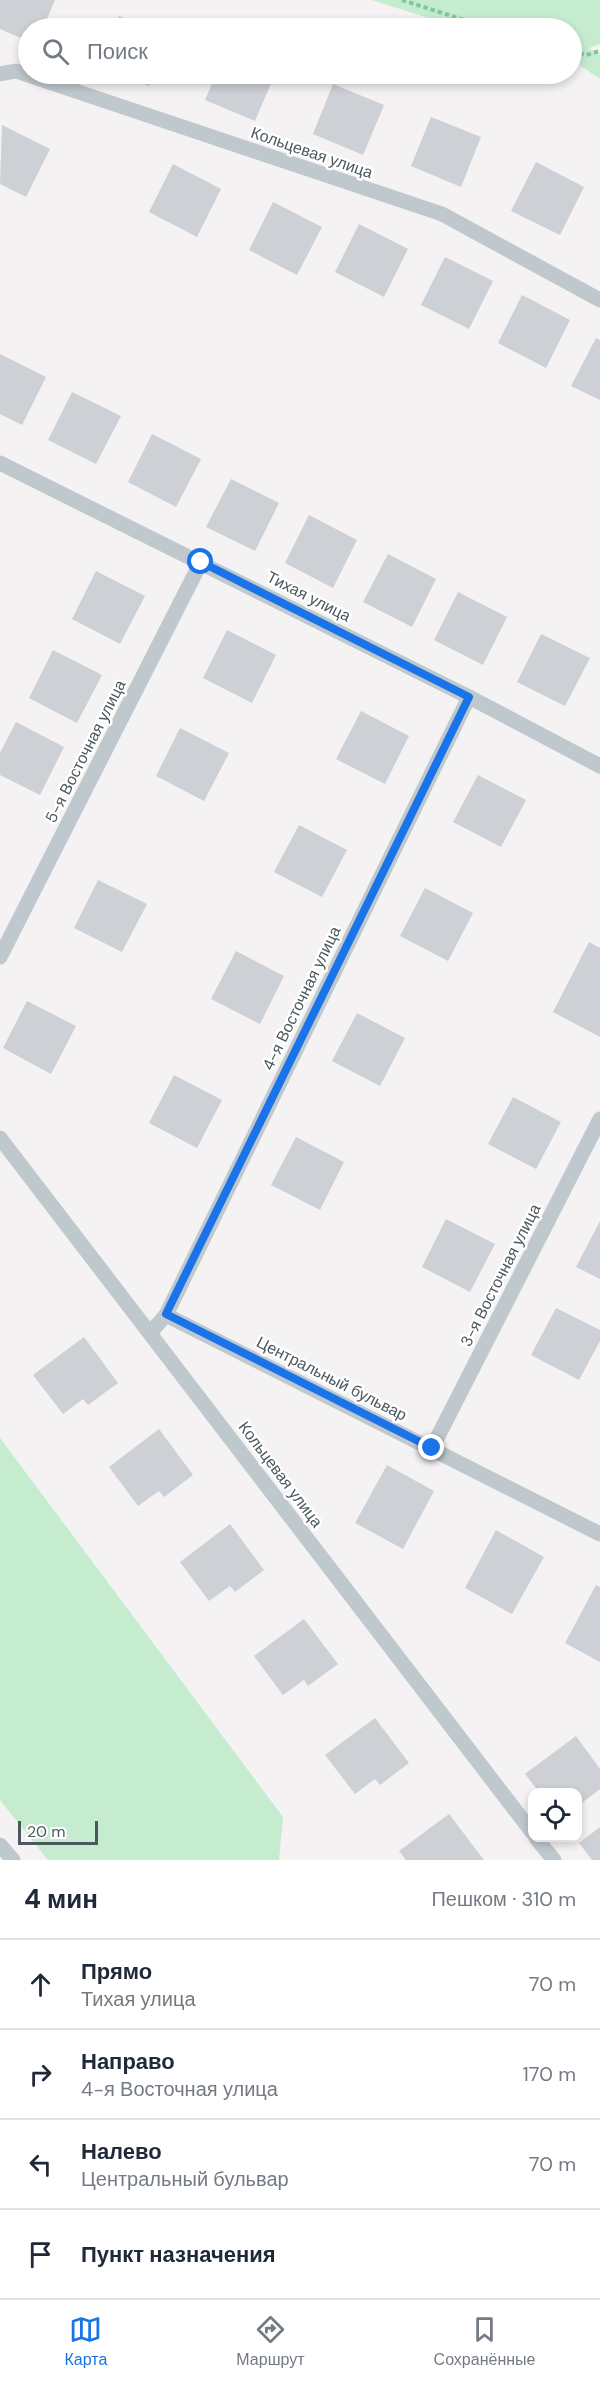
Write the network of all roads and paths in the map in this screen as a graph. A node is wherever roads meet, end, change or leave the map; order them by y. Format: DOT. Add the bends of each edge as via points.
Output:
graph roads {
  1 [pos="402,0"];
  2 [pos="458,18"];
  3 [pos="600,51"];
  4 [pos="582,53"];
  5 [pos="18,72"];
  6 [pos="0,74"];
  7 [pos="55,84"];
  8 [pos="600,300"];
  9 [pos="0,464"];
  10 [pos="201,562"];
  11 [pos="469,697"];
  12 [pos="600,766"];
  13 [pos="0,957"];
  14 [pos="600,1119"];
  15 [pos="0,1138"];
  16 [pos="166,1314"];
  17 [pos="150,1333"];
  18 [pos="432,1448"];
  19 [pos="600,1534"];
  20 [pos="528,1827"];
  21 [pos="539,1842"];
  22 [pos="0,1845"];
  23 [pos="13,1860"];
  24 [pos="554,1860"];
  1 -- 2 [label="path"];
  3 -- 4 [label="path"];
  5 -- 6 [label="lane, Кольцевая улица"];
  7 -- 8 [label="lane, Кольцевая улица" via="442,214"];
  9 -- 10 [label="lane, Тихая улица"];
  10 -- 11 [label="lane, Тихая улица"];
  10 -- 13 [label="lane, 5-я Восточная улица"];
  11 -- 12 [label="lane, Тихая улица"];
  11 -- 16 [label="lane, 4-я Восточная улица"];
  14 -- 18 [label="lane, 3-я Восточная улица"];
  15 -- 17 [label="lane, Кольцевая улица"];
  16 -- 17 [label="lane"];
  16 -- 18 [label="lane, Центральный бульвар"];
  17 -- 20 [label="lane, Кольцевая улица"];
  18 -- 19 [label="lane, Центральный бульвар"];
  21 -- 24 [label="lane"];
  22 -- 23 [label="lane"];
}
